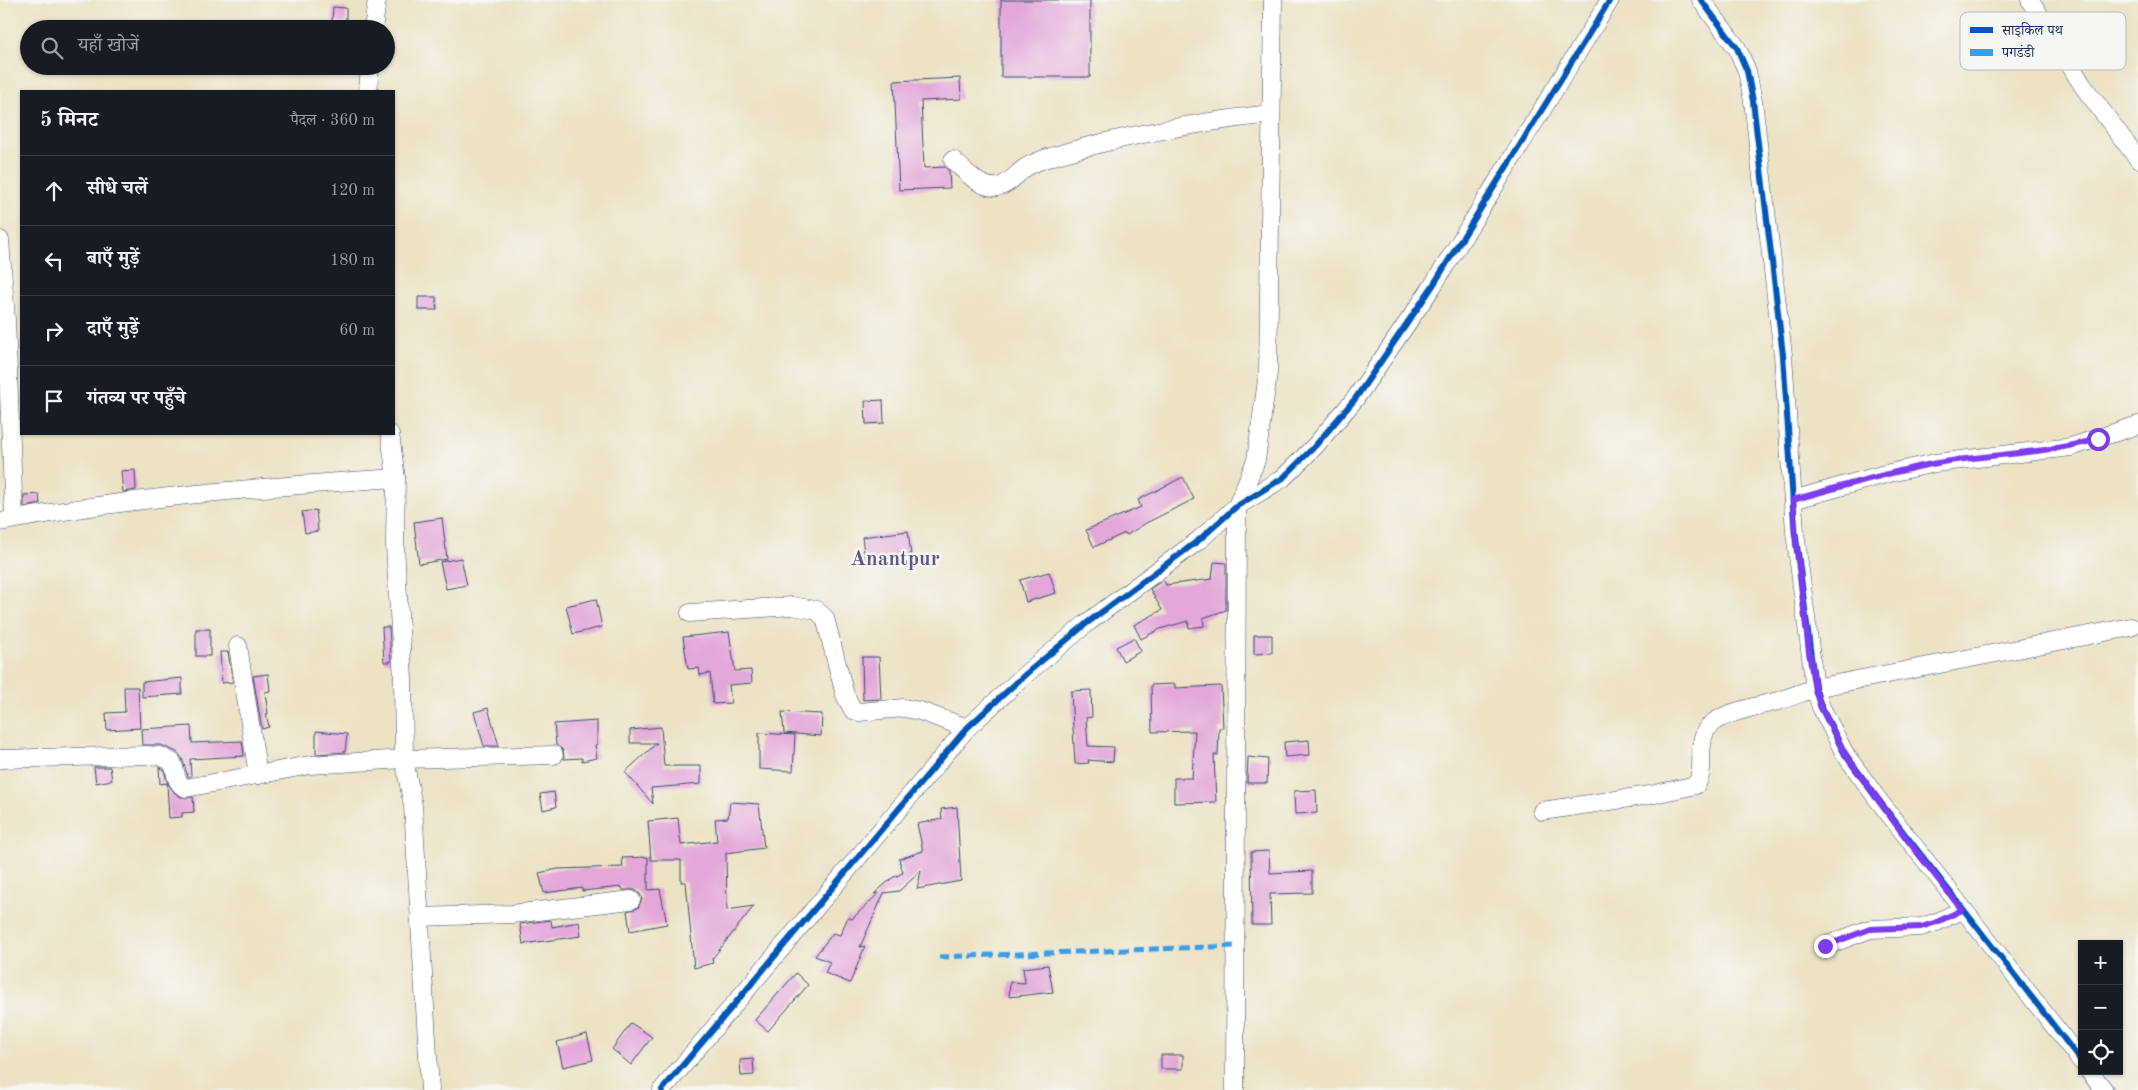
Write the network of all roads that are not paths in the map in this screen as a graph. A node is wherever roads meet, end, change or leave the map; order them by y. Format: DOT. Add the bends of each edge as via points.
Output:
graph roads {
  1 [pos="377,0"];
  2 [pos="1273,0"];
  3 [pos="1610,0"];
  4 [pos="1701,0"];
  5 [pos="2030,0"];
  6 [pos="2037,12"];
  7 [pos="374,20"];
  8 [pos="2073,70"];
  9 [pos="369,75"];
  10 [pos="368,90"];
  11 [pos="1270,114"];
  12 [pos="2138,159"];
  13 [pos="953,160"];
  14 [pos="0,240"];
  15 [pos="2138,425"];
  16 [pos="390,435"];
  17 [pos="396,478"];
  18 [pos="1793,500"];
  19 [pos="1237,506"];
  20 [pos="7,521"];
  21 [pos="690,614"];
  22 [pos="2131,627"];
  23 [pos="238,646"];
  24 [pos="1815,688"];
  25 [pos="967,728"];
  26 [pos="554,755"];
  27 [pos="404,759"];
  28 [pos="0,760"];
  29 [pos="258,775"];
  30 [pos="1542,811"];
  31 [pos="631,900"];
  32 [pos="1962,910"];
  33 [pos="420,917"];
  34 [pos="1825,946"];
  35 [pos="2078,1057"];
  36 [pos="2092,1075"];
  37 [pos="430,1090"];
  38 [pos="662,1090"];
  39 [pos="1235,1090"];
  40 [pos="2104,1090"];
  1 -- 7 [label="street"];
  2 -- 11 [label="street"];
  3 -- 19 [label="street" via="1432,287 1355,399 1283,478"];
  4 -- 18 [label="street" via="1737,48 1747,71 1753,101 1783,355"];
  5 -- 6 [label="street"];
  8 -- 12 [label="street"];
  9 -- 10 [label="street"];
  11 -- 13 [label="street" via="1214,121 1065,153 1036,162 996,187 985,185"];
  11 -- 19 [label="street" via="1268,381 1256,460"];
  14 -- 20 [label="street" via="6,320"];
  15 -- 18 [label="street" via="2071,446 1935,463"];
  16 -- 17 [label="street"];
  17 -- 20 [label="street" via="184,494"];
  17 -- 27 [label="street" via="394,546 403,679"];
  18 -- 24 [label="street"];
  19 -- 25 [label="street" via="1199,540 1087,623"];
  19 -- 39 [label="street"];
  21 -- 25 [label="street" via="792,606 816,610 825,618 845,695 853,710 904,708"];
  22 -- 24 [label="street"];
  23 -- 29 [label="street"];
  24 -- 30 [label="street" via="1712,723 1702,742 1700,778 1690,788"];
  24 -- 32 [label="street" via="1845,754"];
  25 -- 38 [label="street"];
  26 -- 27 [label="street"];
  27 -- 29 [label="street" via="310,765"];
  27 -- 33 [label="street" via="413,806"];
  28 -- 29 [label="street" via="160,756 172,762 177,781 186,788"];
  31 -- 33 [label="street" via="512,914"];
  32 -- 34 [label="street" via="1921,927 1870,929"];
  32 -- 35 [label="street"];
  33 -- 37 [label="street"];
  36 -- 40 [label="street"];
}
